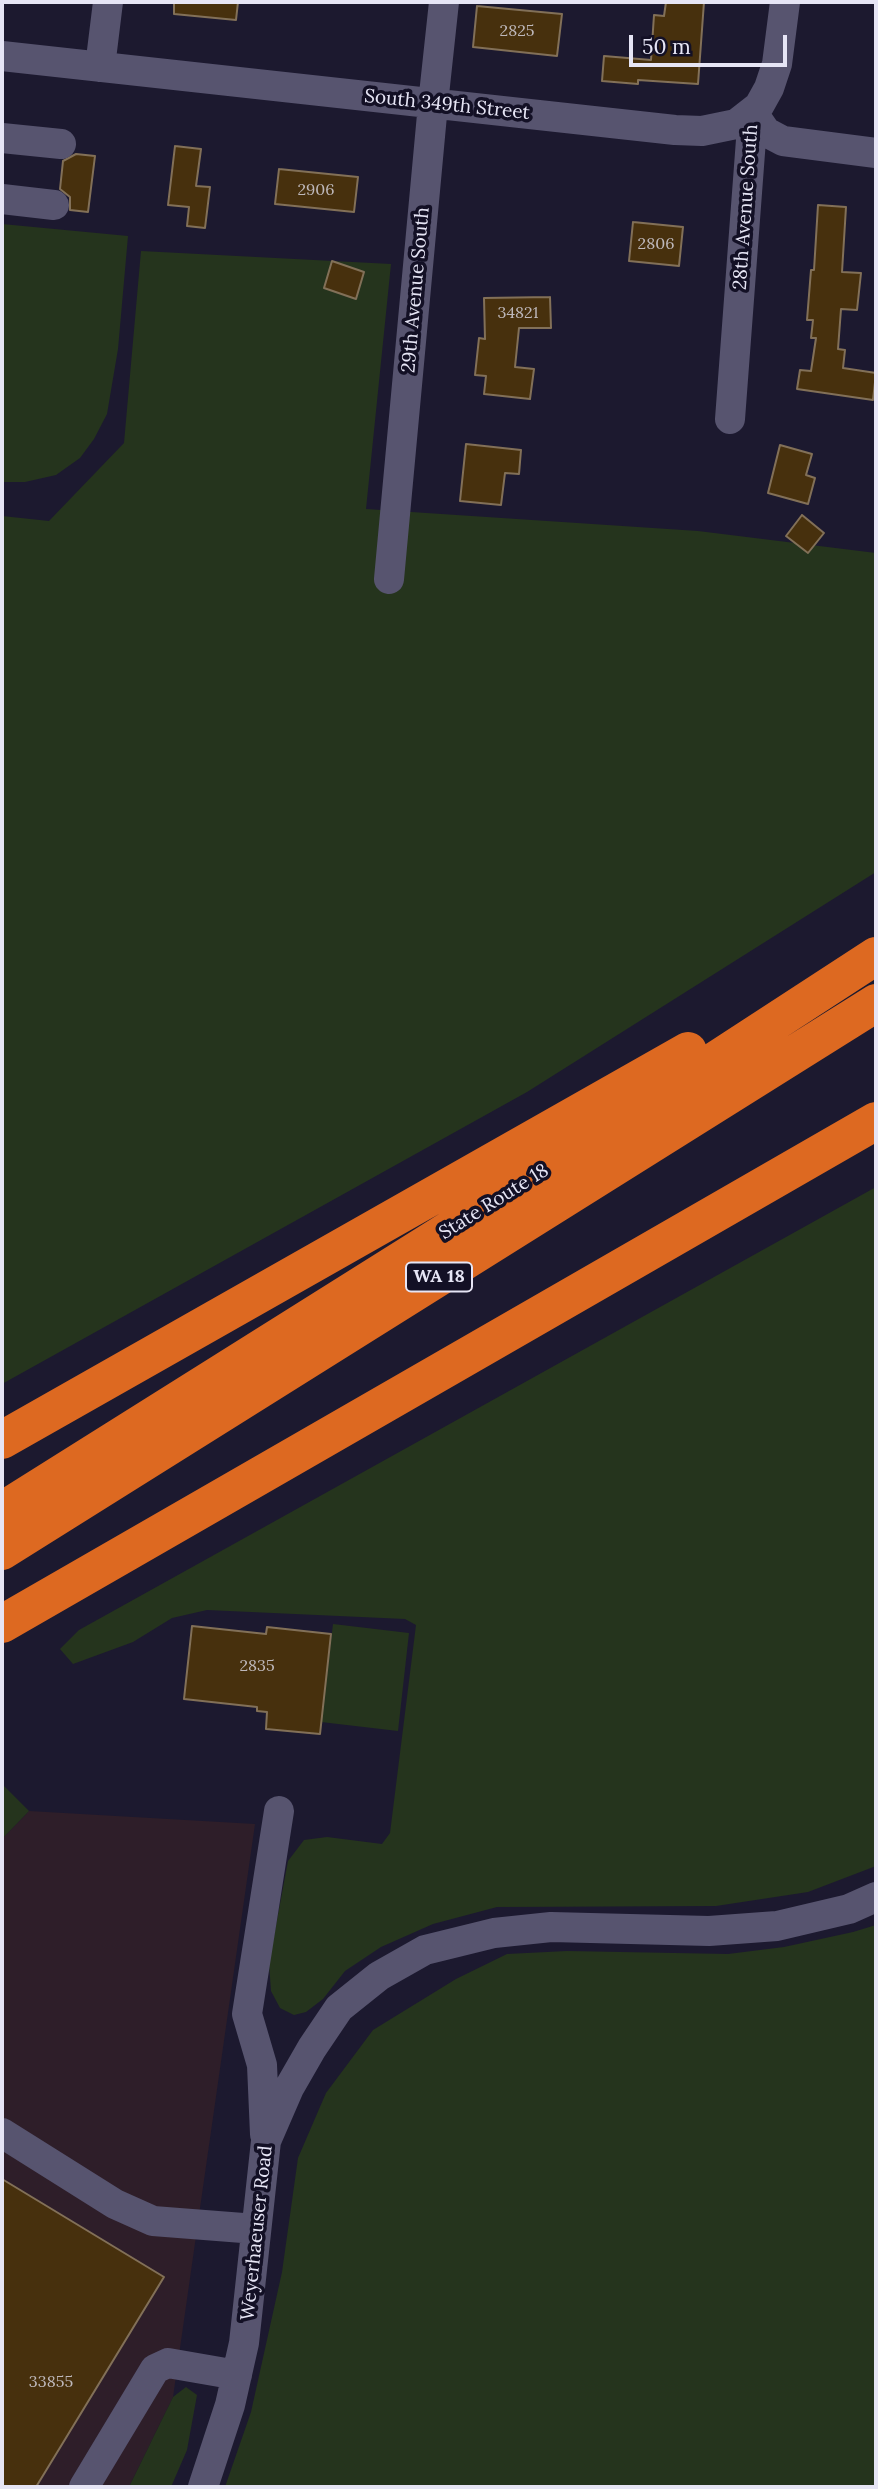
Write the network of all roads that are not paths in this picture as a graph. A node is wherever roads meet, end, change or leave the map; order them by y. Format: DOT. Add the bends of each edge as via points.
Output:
graph roads {
  1 [pos="108,2"];
  2 [pos="444,2"];
  3 [pos="785,2"];
  4 [pos="2,56"];
  5 [pos="100,67"];
  6 [pos="432,104"];
  7 [pos="753,113"];
  8 [pos="2,138"];
  9 [pos="61,144"];
  10 [pos="876,153"];
  11 [pos="2,199"];
  12 [pos="54,205"];
  13 [pos="730,419"];
  14 [pos="390,579"];
  15 [pos="871,959"];
  16 [pos="876,1003"];
  17 [pos="876,1121"];
  18 [pos="2,1440"];
  19 [pos="2,1511"];
  20 [pos="2,1551"];
  21 [pos="73,1584"];
  22 [pos="2,1624"];
  23 [pos="2,1641"];
  24 [pos="279,1811"];
  25 [pos="876,1898"];
  26 [pos="2,2133"];
  27 [pos="266,2141"];
  28 [pos="256,2229"];
  29 [pos="237,2375"];
  30 [pos="84,2487"];
  31 [pos="203,2487"];
  1 -- 5 [label="street"];
  2 -- 6 [label="street, 29th Avenue South"];
  3 -- 7 [label="street, 28th Avenue South" via="773,76"];
  4 -- 5 [label="street, South 349th Street"];
  5 -- 6 [label="street, South 349th Street"];
  6 -- 7 [label="street, South 349th Street" via="702,131 726,127"];
  6 -- 14 [label="street, 29th Avenue South"];
  7 -- 10 [label="street" via="766,132 783,141"];
  7 -- 13 [label="street, 28th Avenue South"];
  8 -- 9 [label="street"];
  11 -- 12 [label="street"];
  15 -- 18 [label="highway" via="667,1062"];
  15 -- 19 [label="highway, State Route 18 / WA 18" via="610,1129"];
  16 -- 20 [label="highway, State Route 18 / WA 18"];
  17 -- 21 [label="highway"];
  21 -- 22 [label="highway"];
  21 -- 23 [label="highway"];
  24 -- 27 [label="street" via="247,2014 262,2065"];
  25 -- 27 [label="street, Weyerhaeuser Road" via="777,1926 709,1931 551,1927 494,1933 425,1950 379,1976 339,2008 289,2088"];
  26 -- 28 [label="street" via="115,2204 153,2221"];
  27 -- 28 [label="street, Weyerhaeuser Road"];
  28 -- 29 [label="street, Weyerhaeuser Road"];
  29 -- 30 [label="street" via="168,2363 155,2369"];
  29 -- 31 [label="street, Weyerhaeuser Road"];
}
